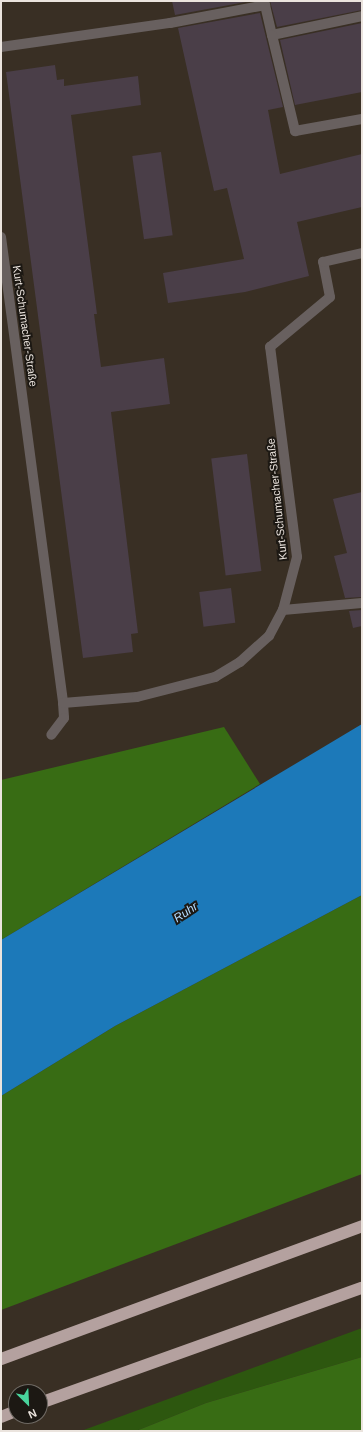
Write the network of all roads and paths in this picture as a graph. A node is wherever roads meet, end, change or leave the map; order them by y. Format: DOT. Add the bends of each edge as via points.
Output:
graph roads {
  1 [pos="362,16"];
  2 [pos="272,35"];
  3 [pos="1,47"];
  4 [pos="362,119"];
  5 [pos="1,237"];
  6 [pos="362,253"];
  7 [pos="362,603"];
  8 [pos="283,610"];
  9 [pos="63,703"];
  10 [pos="51,735"];
  11 [pos="362,1226"];
  12 [pos="362,1288"];
  13 [pos="1,1359"];
  14 [pos="48,1400"];
  1 -- 2 [label="street"];
  2 -- 3 [label="street" via="265,5 170,23"];
  2 -- 4 [label="street" via="295,131"];
  5 -- 9 [label="street, Kurt-Schumacher-Straße"];
  6 -- 8 [label="street, Kurt-Schumacher-Straße" via="323,262 330,297 270,348 297,557"];
  7 -- 8 [label="street"];
  8 -- 9 [label="street, Kurt-Schumacher-Straße" via="269,636 240,662 215,676 137,696"];
  9 -- 10 [label="street, Kurt-Schumacher-Straße" via="64,718"];
  11 -- 13 [label="highway"];
  12 -- 14 [label="highway"];
}
